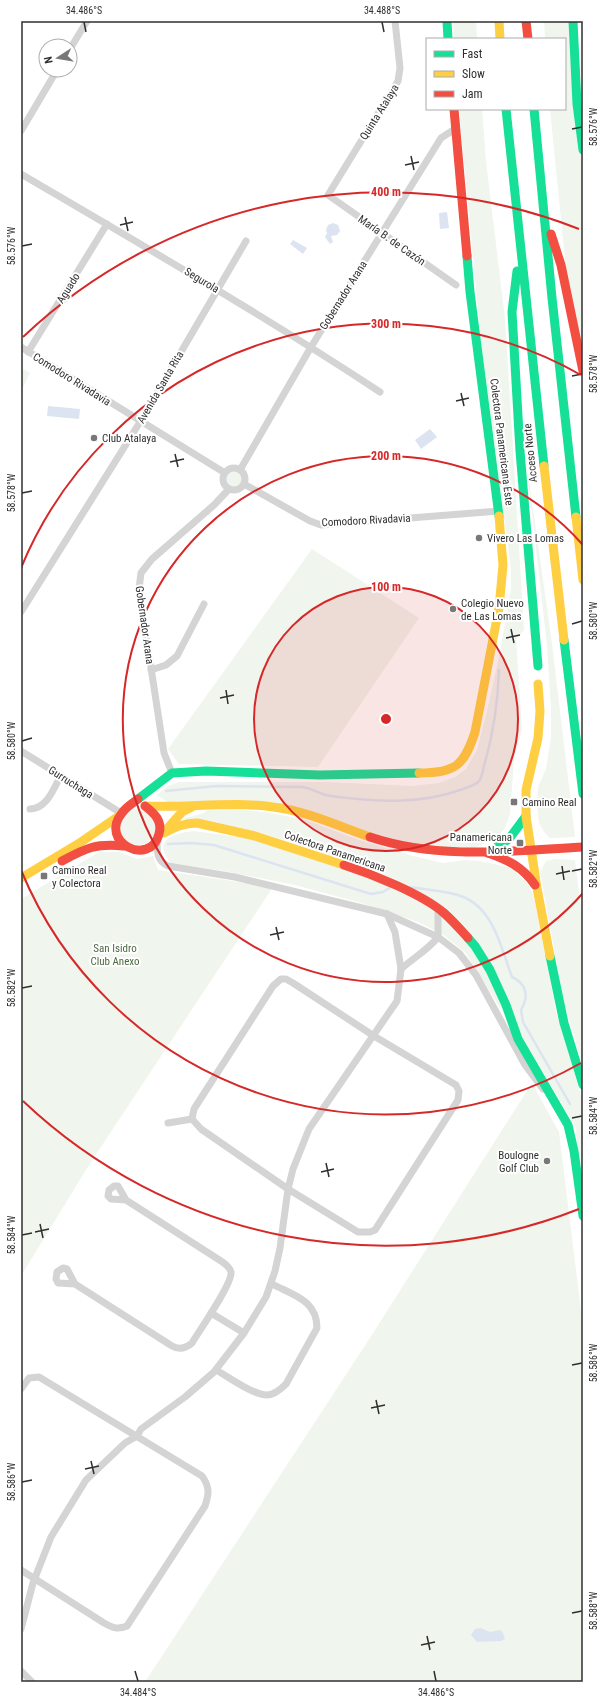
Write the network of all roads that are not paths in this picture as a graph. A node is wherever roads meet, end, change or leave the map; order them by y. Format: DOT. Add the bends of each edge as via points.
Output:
graph roads {
  1 [pos="86,21"];
  2 [pos="396,21"];
  3 [pos="447,21"];
  4 [pos="499,21"];
  5 [pos="526,21"];
  6 [pos="573,21"];
  7 [pos="76,38"];
  8 [pos="448,38"];
  9 [pos="500,38"];
  10 [pos="528,38"];
  11 [pos="52,78"];
  12 [pos="580,99"];
  13 [pos="454,110"];
  14 [pos="506,110"];
  15 [pos="534,110"];
  16 [pos="456,129"];
  17 [pos="21,131"];
  18 [pos="583,150"];
  19 [pos="21,174"];
  20 [pos="328,195"];
  21 [pos="542,205"];
  22 [pos="107,224"];
  23 [pos="382,233"];
  24 [pos="246,241"];
  25 [pos="520,247"];
  26 [pos="456,285"];
  27 [pos="216,289"];
  28 [pos="21,347"];
  29 [pos="311,347"];
  30 [pos="28,352"];
  31 [pos="583,371"];
  32 [pos="380,392"];
  33 [pos="140,422"];
  34 [pos="240,470"];
  35 [pos="225,473"];
  36 [pos="244,484"];
  37 [pos="229,489"];
  38 [pos="499,510"];
  39 [pos="583,580"];
  40 [pos="204,604"];
  41 [pos="21,612"];
  42 [pos="538,666"];
  43 [pos="151,670"];
  44 [pos="538,684"];
  45 [pos="21,751"];
  46 [pos="172,773"];
  47 [pos="61,775"];
  48 [pos="583,794"];
  49 [pos="145,806"];
  50 [pos="194,806"];
  51 [pos="30,809"];
  52 [pos="121,813"];
  53 [pos="526,816"];
  54 [pos="160,837"];
  55 [pos="124,846"];
  56 [pos="583,847"];
  57 [pos="531,850"];
  58 [pos="488,853"];
  59 [pos="21,878"];
  60 [pos="21,882"];
  61 [pos="537,888"];
  62 [pos="438,909"];
  63 [pos="387,914"];
  64 [pos="438,937"];
  65 [pos="401,969"];
  66 [pos="374,1036"];
  67 [pos="583,1084"];
  68 [pos="562,1112"];
  69 [pos="192,1119"];
  70 [pos="168,1123"];
  71 [pos="288,1189"];
  72 [pos="126,1200"];
  73 [pos="583,1216"];
  74 [pos="75,1284"];
  75 [pos="272,1284"];
  76 [pos="210,1313"];
  77 [pos="244,1333"];
  78 [pos="216,1370"];
  79 [pos="21,1389"];
  80 [pos="137,1436"];
  81 [pos="21,1570"];
  82 [pos="35,1579"];
  83 [pos="21,1629"];
  84 [pos="21,1671"];
  85 [pos="32,1682"];
  1 -- 7 [label="street"];
  2 -- 20 [label="street, Quinta Atalaya" via="400,68 398,81"];
  3 -- 8 [label="main road"];
  4 -- 9 [label="main road"];
  5 -- 10 [label="main road"];
  6 -- 12 [label="main road"];
  11 -- 17 [label="street"];
  12 -- 18 [label="main road"];
  13 -- 16 [label="main road, Colectora Panamericana Este"];
  14 -- 25 [label="main road, Acceso Norte"];
  15 -- 21 [label="main road"];
  16 -- 23 [label="street, Gobernador Arana" via="441,138"];
  16 -- 38 [label="main road, Colectora Panamericana Este" via="470,292"];
  19 -- 22 [label="street, Segurola"];
  20 -- 23 [label="street, María B. de Cazón"];
  21 -- 31 [label="main road" via="561,264"];
  21 -- 39 [label="main road"];
  22 -- 27 [label="street, Segurola"];
  22 -- 30 [label="street, Aguado"];
  23 -- 26 [label="street, María B. de Cazón"];
  23 -- 29 [label="street, Gobernador Arana"];
  24 -- 27 [label="street, Avenida Santa Rita"];
  25 -- 42 [label="main road" via="512,312 520,452"];
  25 -- 48 [label="main road, Acceso Norte" via="553,553"];
  27 -- 29 [label="street, Segurola"];
  27 -- 33 [label="street, Avenida Santa Rita"];
  28 -- 30 [label="street, Comodoro Rivadavia"];
  29 -- 32 [label="street, Segurola"];
  29 -- 34 [label="street, Gobernador Arana"];
  30 -- 33 [label="street, Comodoro Rivadavia"];
  33 -- 35 [label="street, Comodoro Rivadavia"];
  33 -- 41 [label="street, Avenida Santa Rita"];
  34 -- 35 [label="street" via="234,468"];
  34 -- 36 [label="street" via="245,478"];
  35 -- 37 [label="street" via="223,480"];
  36 -- 37 [label="street" via="239,489"];
  36 -- 38 [label="street, Comodoro Rivadavia" via="321,525"];
  37 -- 43 [label="street, Gobernador Arana" via="214,506 152,559 141,573 139,590"];
  38 -- 46 [label="main road, Colectora Panamericana Este" via="503,565 499,608 473,737 460,762 451,769 429,773"];
  40 -- 43 [label="street" via="177,656 166,665"];
  43 -- 46 [label="street, Gobernador Arana" via="164,753"];
  44 -- 53 [label="main road" via="538,738 526,790"];
  45 -- 47 [label="street, Gurruchaga"];
  46 -- 52 [label="main road"];
  47 -- 51 [label="street" via="44,804 37,809"];
  47 -- 52 [label="street, Gurruchaga"];
  49 -- 50 [label="main road"];
  49 -- 52 [label="main road" via="130,806"];
  49 -- 54 [label="main road" via="157,814 160,821"];
  50 -- 54 [label="main road" via="182,812"];
  50 -- 58 [label="main road" via="235,803 275,807 314,816 396,845 449,854"];
  52 -- 55 [label="main road" via="116,834"];
  52 -- 59 [label="main road" via="81,842"];
  53 -- 57 [label="main road"];
  53 -- 58 [label="main road" via="509,839"];
  54 -- 55 [label="main road" via="145,850 138,851"];
  54 -- 62 [label="main road, Colectora Panamericana" via="188,823 255,836 368,873"];
  54 -- 63 [label="street" via="158,858 168,866 235,877"];
  55 -- 60 [label="main road" via="90,846"];
  56 -- 57 [label="main road"];
  57 -- 58 [label="main road"];
  57 -- 61 [label="main road"];
  58 -- 61 [label="main road" via="521,866"];
  61 -- 67 [label="main road" via="560,1009"];
  62 -- 64 [label="street"];
  62 -- 68 [label="main road, Colectora Panamericana" via="474,946 490,970 506,1004 518,1039"];
  63 -- 64 [label="street"];
  63 -- 65 [label="street" via="397,938"];
  64 -- 65 [label="street"];
  64 -- 68 [label="street" via="459,953 476,975 525,1065"];
  65 -- 66 [label="street" via="397,1001"];
  66 -- 69 [label="street" via="293,983 281,979 273,986 198,1102"];
  66 -- 71 [label="street" via="309,1129"];
  66 -- 71 [label="street" via="456,1085 459,1091 458,1100 375,1230 358,1232"];
  68 -- 73 [label="main road, Colectora Panamericana" via="571,1134"];
  69 -- 70 [label="street"];
  69 -- 71 [label="street" via="201,1129"];
  71 -- 75 [label="street"];
  72 -- 76 [label="street" via="229,1267 229,1284"];
  74 -- 76 [label="street" via="176,1348 187,1347 192,1343"];
  75 -- 77 [label="street"];
  75 -- 78 [label="street" via="307,1302 315,1312 317,1320 317,1328 286,1384 267,1395 256,1392"];
  76 -- 77 [label="street"];
  77 -- 78 [label="street"];
  78 -- 80 [label="street" via="141,1429"];
  79 -- 80 [label="street" via="29,1378 39,1377"];
  80 -- 82 [label="street" via="125,1443 86,1480 51,1536"];
  80 -- 82 [label="street" via="202,1476 208,1485 209,1494 205,1506 127,1626 114,1629"];
  81 -- 82 [label="street"];
  82 -- 83 [label="street"];
  84 -- 85 [label="street"];
}
